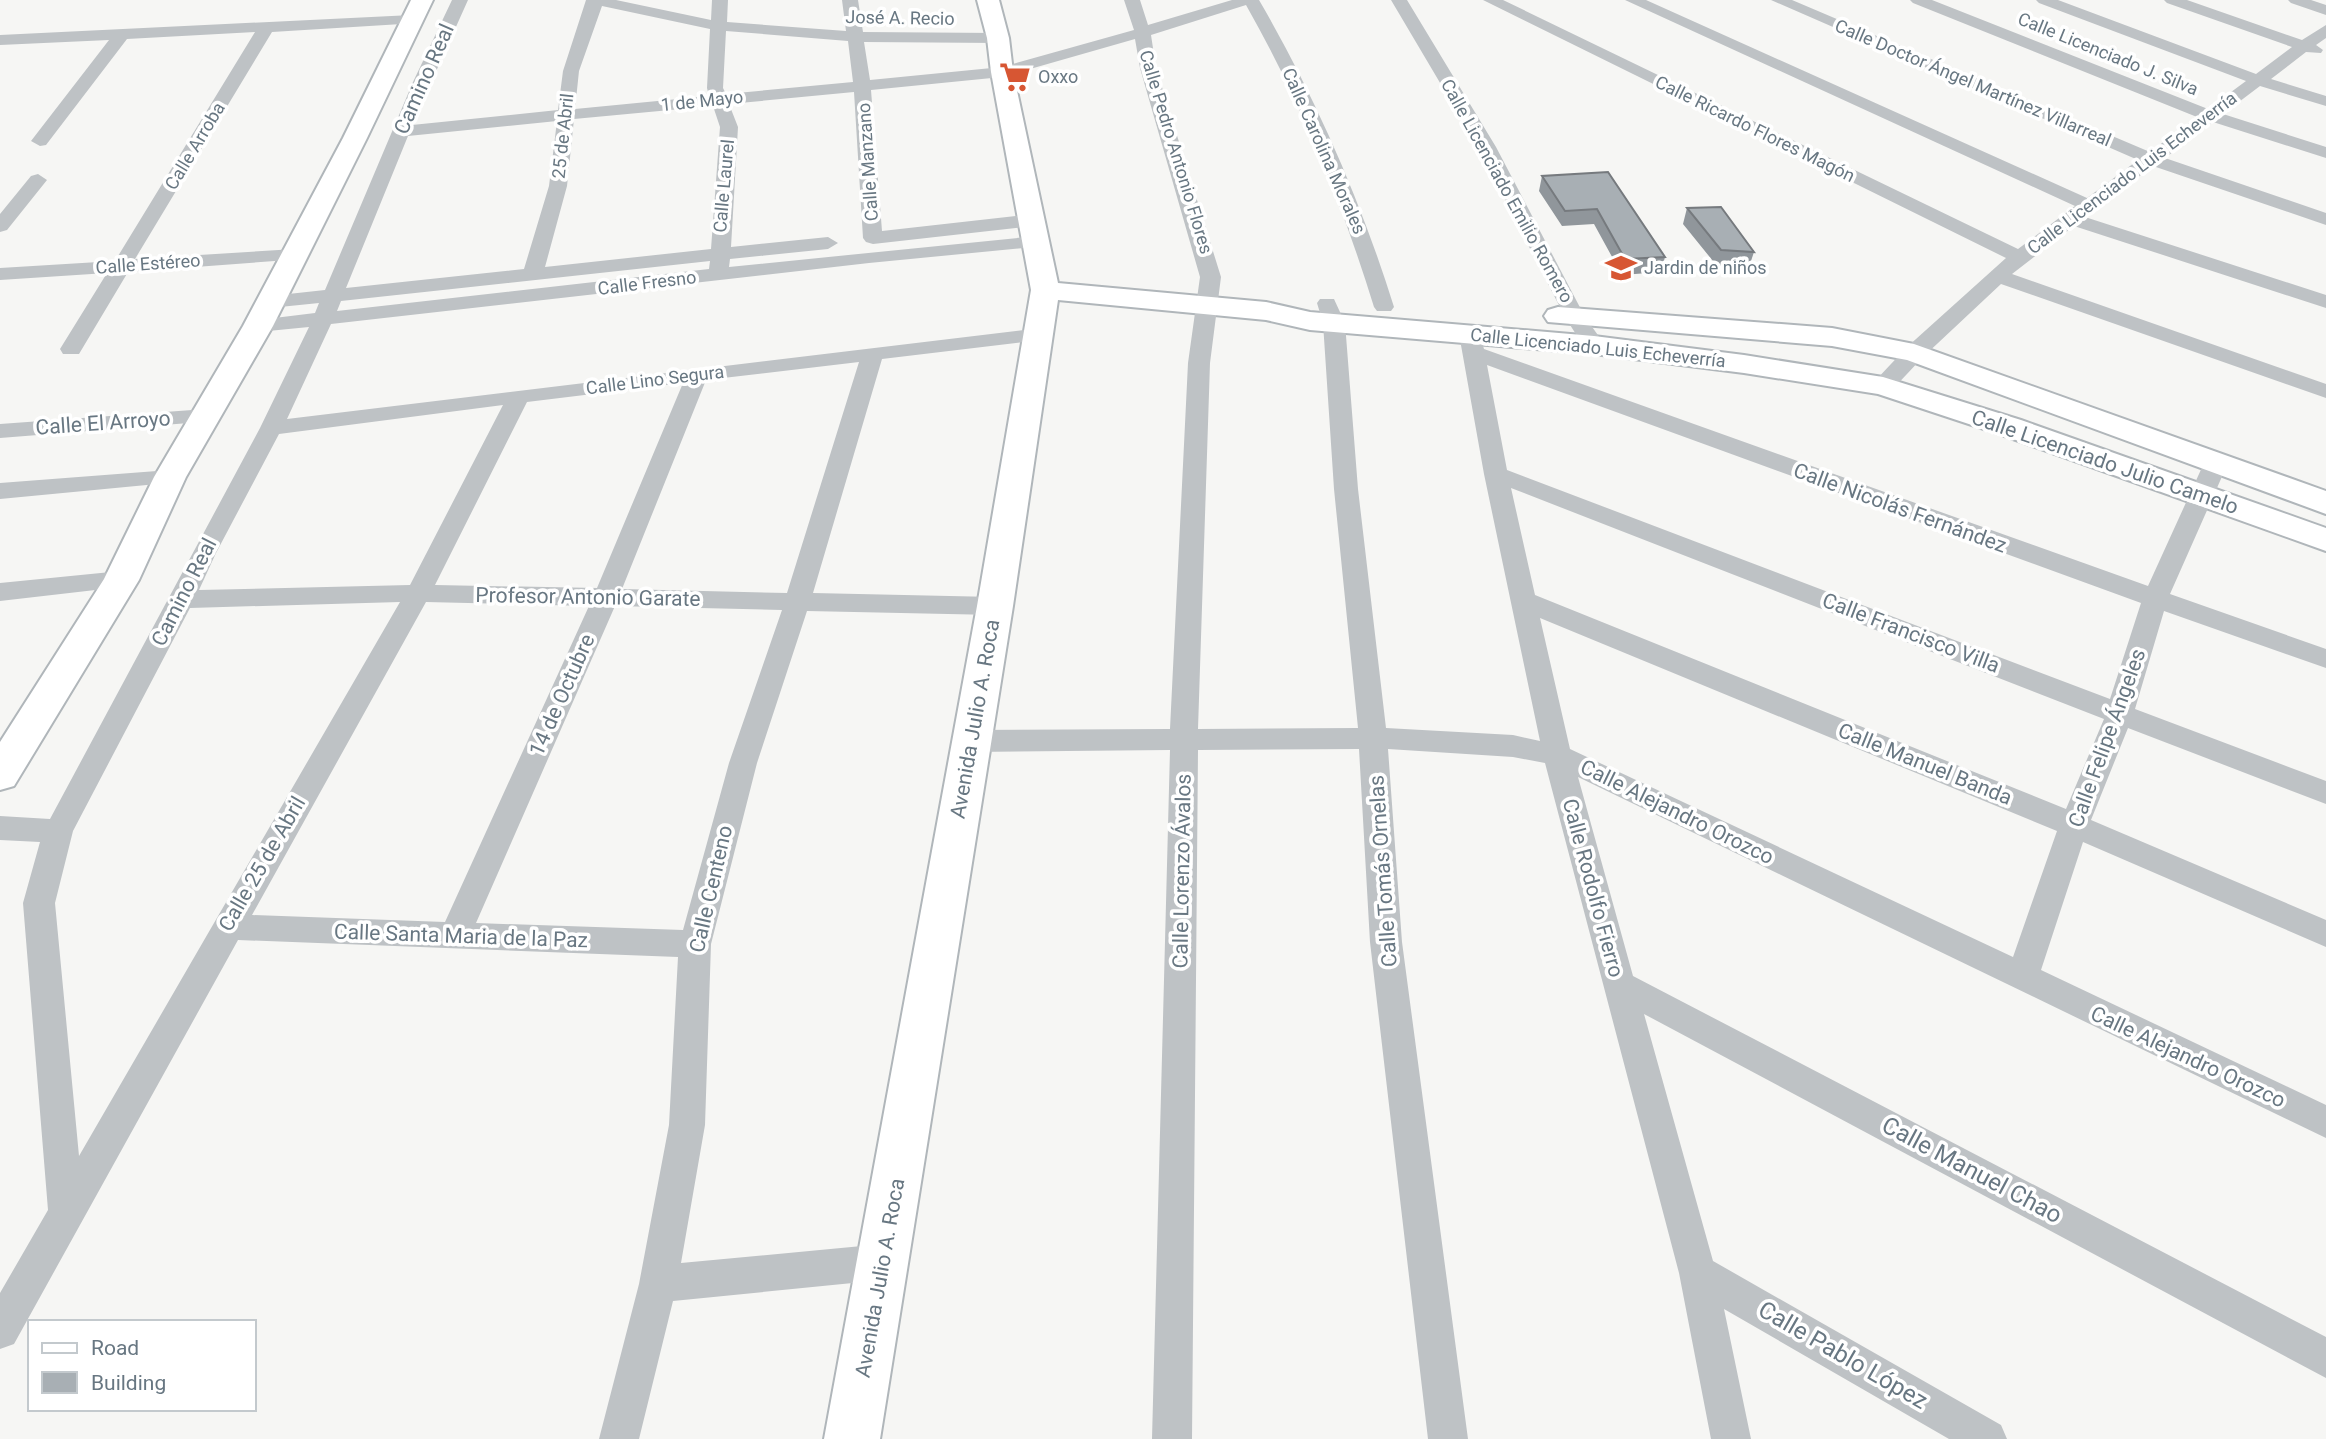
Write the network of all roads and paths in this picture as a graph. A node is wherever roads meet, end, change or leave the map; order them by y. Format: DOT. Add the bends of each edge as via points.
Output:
graph roads {
  1 [pos="460,0"];
  2 [pos="595,0"];
  3 [pos="720,0"];
  4 [pos="850,0"];
  5 [pos="988,0"];
  6 [pos="1132,0"];
  7 [pos="1249,0"];
  8 [pos="1399,0"];
  9 [pos="1491,0"];
  10 [pos="1633,0"];
  11 [pos="1779,0"];
  12 [pos="1918,0"];
  13 [pos="2044,0"];
  14 [pos="2172,0"];
  15 [pos="2296,0"];
  16 [pos="417,10"];
  17 [pos="2326,10"];
  18 [pos="267,26"];
  19 [pos="717,26"];
  20 [pos="2326,30"];
  21 [pos="1142,32"];
  22 [pos="122,34"];
  23 [pos="855,37"];
  24 [pos="0,40"];
  25 [pos="2303,46"];
  26 [pos="2326,53"];
  27 [pos="1000,55"];
  28 [pos="2257,80"];
  29 [pos="862,86"];
  30 [pos="719,99"];
  31 [pos="2326,101"];
  32 [pos="565,115"];
  33 [pos="2208,115"];
  34 [pos="402,131"];
  35 [pos="40,141"];
  36 [pos="2326,153"];
  37 [pos="2153,160"];
  38 [pos="38,180"];
  39 [pos="2090,206"];
  40 [pos="2072,219"];
  41 [pos="2326,219"];
  42 [pos="0,226"];
  43 [pos="1035,231"];
  44 [pos="873,238"];
  45 [pos="295,255"];
  46 [pos="2019,257"];
  47 [pos="719,265"];
  48 [pos="123,266"];
  49 [pos="0,274"];
  50 [pos="533,274"];
  51 [pos="1997,276"];
  52 [pos="1045,290"];
  53 [pos="334,294"];
  54 [pos="2326,302"];
  55 [pos="1207,305"];
  56 [pos="1384,307"];
  57 [pos="1330,313"];
  58 [pos="264,314"];
  59 [pos="1575,317"];
  60 [pos="323,319"];
  61 [pos="1040,334"];
  62 [pos="1472,343"];
  63 [pos="1594,345"];
  64 [pos="71,349"];
  65 [pos="1914,353"];
  66 [pos="873,354"];
  67 [pos="697,375"];
  68 [pos="1883,386"];
  69 [pos="2326,391"];
  70 [pos="519,396"];
  71 [pos="206,416"];
  72 [pos="271,428"];
  73 [pos="0,431"];
  74 [pos="2216,463"];
  75 [pos="1496,474"];
  76 [pos="170,477"];
  77 [pos="0,491"];
  78 [pos="2200,496"];
  79 [pos="2326,503"];
  80 [pos="2326,540"];
  81 [pos="121,580"];
  82 [pos="0,592"];
  83 [pos="418,593"];
  84 [pos="606,597"];
  85 [pos="182,599"];
  86 [pos="2155,599"];
  87 [pos="798,600"];
  88 [pos="1522,600"];
  89 [pos="995,606"];
  90 [pos="2326,659"];
  91 [pos="2120,713"];
  92 [pos="1373,738"];
  93 [pos="1184,739"];
  94 [pos="971,741"];
  95 [pos="1557,755"];
  96 [pos="0,775"];
  97 [pos="2326,793"];
  98 [pos="2074,825"];
  99 [pos="0,828"];
  100 [pos="58,831"];
  101 [pos="226,928"];
  102 [pos="2326,934"];
  103 [pos="455,935"];
  104 [pos="695,944"];
  105 [pos="2022,978"];
  106 [pos="1618,984"];
  107 [pos="2326,1122"];
  108 [pos="66,1210"];
  109 [pos="883,1262"];
  110 [pos="1698,1273"];
  111 [pos="658,1284"];
  112 [pos="0,1330"];
  113 [pos="2326,1359"];
  114 [pos="619,1439"];
  115 [pos="852,1439"];
  116 [pos="1172,1439"];
  117 [pos="1448,1439"];
  118 [pos="1731,1439"];
  119 [pos="1987,1439"];
  1 -- 34 [label="street, Camino Real"];
  2 -- 19 [label="street, José A. Recio"];
  2 -- 32 [label="street, 25 de Abril" via="571,71"];
  3 -- 19 [label="street, Calle Laurel"];
  4 -- 23 [label="street, Calle Manzano"];
  5 -- 27 [label="street, Avenida Julio A. Roca"];
  6 -- 21 [label="street, Calle Pedro Antonio Flores"];
  7 -- 21 [label="street"];
  7 -- 56 [label="street, Calle Carolina Morales" via="1283,55 1362,236"];
  8 -- 59 [label="street, Calle Licenciado Emilio Romero" via="1487,147"];
  9 -- 46 [label="street, Calle Ricardo Flores Magón"];
  10 -- 39 [label="street"];
  11 -- 37 [label="street, Calle Doctor Ángel Martínez Villarreal"];
  12 -- 33 [label="street, Calle Licenciado J. Silva"];
  13 -- 28 [label="street"];
  14 -- 25 [label="street"];
  15 -- 17 [label="street"];
  16 -- 18 [label="street"];
  16 -- 45 [label="street, Camino Real"];
  18 -- 22 [label="street"];
  18 -- 48 [label="street, Calle Arroba"];
  19 -- 23 [label="street, José A. Recio"];
  19 -- 30 [label="street, Calle Laurel" via="715,88"];
  20 -- 25 [label="street, Calle Licenciado Luis Echeverría"];
  21 -- 27 [label="street"];
  21 -- 55 [label="street, Calle Pedro Antonio Flores" via="1148,68 1209,265 1213,283"];
  22 -- 24 [label="street"];
  22 -- 35 [label="street"];
  23 -- 27 [label="street, José A. Recio"];
  23 -- 29 [label="street, Calle Manzano"];
  25 -- 26 [label="street"];
  25 -- 28 [label="street, Calle Licenciado Luis Echeverría"];
  27 -- 29 [label="street, 1 de Mayo"];
  27 -- 43 [label="street, Avenida Julio A. Roca"];
  28 -- 31 [label="street"];
  28 -- 33 [label="street, Calle Licenciado Luis Echeverría"];
  29 -- 30 [label="street, 1 de Mayo"];
  29 -- 44 [label="street, Calle Manzano"];
  30 -- 32 [label="street, 1 de Mayo"];
  30 -- 47 [label="street, Calle Laurel" via="729,127"];
  32 -- 34 [label="street, 1 de Mayo"];
  32 -- 50 [label="street, 25 de Abril" via="558,186"];
  33 -- 36 [label="street, Calle Licenciado J. Silva"];
  33 -- 37 [label="street, Calle Licenciado Luis Echeverría"];
  34 -- 53 [label="street, Camino Real"];
  37 -- 39 [label="street, Calle Licenciado Luis Echeverría"];
  37 -- 41 [label="street, Calle Doctor Ángel Martínez Villarreal"];
  38 -- 42 [label="street"];
  39 -- 40 [label="street, Calle Licenciado Luis Echeverría"];
  40 -- 46 [label="street, Calle Licenciado Luis Echeverría"];
  40 -- 54 [label="street"];
  43 -- 44 [label="street, Calle Fresno"];
  43 -- 47 [label="street, Calle Fresno"];
  43 -- 52 [label="street, Avenida Julio A. Roca"];
  44 -- 47 [label="street, Calle Fresno"];
  45 -- 48 [label="street, Calle Estéreo"];
  45 -- 58 [label="street, Camino Real"];
  46 -- 51 [label="street, Calle Licenciado Luis Echeverría"];
  47 -- 50 [label="street, Calle Fresno"];
  47 -- 60 [label="street, Calle Fresno"];
  48 -- 49 [label="street, Calle Estéreo"];
  48 -- 64 [label="street, Calle Arroba"];
  50 -- 53 [label="street, Calle Fresno"];
  51 -- 65 [label="street, Calle Licenciado Luis Echeverría"];
  51 -- 69 [label="street"];
  52 -- 55 [label="street, Calle Licenciado Luis Echeverría"];
  52 -- 61 [label="street, Avenida Julio A. Roca"];
  53 -- 58 [label="street, Calle Fresno"];
  53 -- 60 [label="street, Camino Real"];
  55 -- 57 [label="street, Calle Licenciado Luis Echeverría"];
  55 -- 93 [label="street, Calle Lorenzo Ávalos" via="1199,363"];
  56 -- 57 [label="street, Calle Licenciado Luis Echeverría"];
  56 -- 59 [label="street, Calle Licenciado Luis Echeverría"];
  57 -- 62 [label="street, Calle Licenciado Luis Echeverría"];
  57 -- 92 [label="street, Calle Tomás Ornelas"];
  58 -- 60 [label="street, Calle Fresno"];
  58 -- 71 [label="street, Camino Real"];
  59 -- 63 [label="street, Calle Licenciado Emilio Romero"];
  59 -- 65 [label="street, Calle Licenciado Luis Echeverría" via="1832,337"];
  60 -- 72 [label="street, Camino Real"];
  61 -- 66 [label="street, Calle Lino Segura"];
  61 -- 89 [label="street, Avenida Julio A. Roca"];
  62 -- 63 [label="street, Calle Licenciado Luis Echeverría"];
  62 -- 75 [label="street, Calle Rodolfo Fierro"];
  62 -- 86 [label="street, Calle Nicolás Fernández" via="1646,417"];
  63 -- 68 [label="street, Calle Licenciado Luis Echeverría"];
  65 -- 68 [label="street, Calle Licenciado Luis Echeverría"];
  65 -- 74 [label="street, Calle Licenciado Julio Camelo"];
  66 -- 67 [label="street, Calle Lino Segura"];
  66 -- 87 [label="street, Calle Centeno"];
  67 -- 70 [label="street, Calle Lino Segura"];
  67 -- 84 [label="street, 14 de Octubre"];
  68 -- 78 [label="street, Calle Licenciado Julio Camelo"];
  70 -- 72 [label="street, Calle Lino Segura"];
  70 -- 83 [label="street, Calle 25 de Abril"];
  71 -- 73 [label="street, Calle El Arroyo"];
  71 -- 76 [label="street, Camino Real"];
  72 -- 85 [label="street, Camino Real"];
  74 -- 78 [label="street, Calle Felipe Ángeles"];
  74 -- 79 [label="street, Calle Licenciado Julio Camelo"];
  75 -- 88 [label="street, Calle Rodolfo Fierro"];
  75 -- 91 [label="street, Calle Francisco Villa"];
  76 -- 77 [label="street"];
  76 -- 81 [label="street, Camino Real"];
  78 -- 80 [label="street, Calle Licenciado Julio Camelo"];
  78 -- 86 [label="street, Calle Felipe Ángeles"];
  81 -- 82 [label="street"];
  81 -- 96 [label="street, Camino Real"];
  83 -- 84 [label="street, Profesor Antonio Garate"];
  83 -- 85 [label="street, Profesor Antonio Garate"];
  83 -- 101 [label="street, Calle 25 de Abril"];
  84 -- 87 [label="street, Profesor Antonio Garate"];
  84 -- 103 [label="street, 14 de Octubre"];
  85 -- 100 [label="street, Camino Real"];
  86 -- 90 [label="street, Calle Nicolás Fernández"];
  86 -- 91 [label="street, Calle Felipe Ángeles"];
  87 -- 89 [label="street, Profesor Antonio Garate"];
  87 -- 104 [label="street, Calle Centeno" via="743,763"];
  88 -- 95 [label="street, Calle Rodolfo Fierro"];
  88 -- 98 [label="street, Calle Manuel Banda"];
  89 -- 94 [label="street, Avenida Julio A. Roca"];
  91 -- 97 [label="street, Calle Francisco Villa"];
  91 -- 98 [label="street, Calle Felipe Ángeles"];
  92 -- 93 [label="street, Calle Alejandro Orozco"];
  92 -- 95 [label="street, Calle Alejandro Orozco" via="1513,746"];
  92 -- 117 [label="street, Calle Tomás Ornelas" via="1387,942"];
  93 -- 94 [label="street, Calle Alejandro Orozco"];
  93 -- 116 [label="street, Calle Lorenzo Ávalos"];
  94 -- 109 [label="street, Avenida Julio A. Roca"];
  95 -- 105 [label="street, Calle Alejandro Orozco"];
  95 -- 106 [label="street, Calle Rodolfo Fierro"];
  98 -- 102 [label="street, Calle Manuel Banda"];
  98 -- 105 [label="street, Calle Felipe Ángeles"];
  99 -- 100 [label="street"];
  100 -- 108 [label="street, Camino Real" via="39,903"];
  101 -- 103 [label="street, Calle Santa Maria de la Paz"];
  101 -- 108 [label="street, Calle 25 de Abril"];
  103 -- 104 [label="street, Calle Santa Maria de la Paz"];
  104 -- 111 [label="street, Calle Centeno" via="687,1125"];
  105 -- 107 [label="street, Calle Alejandro Orozco"];
  106 -- 110 [label="street, Calle Rodolfo Fierro"];
  106 -- 113 [label="street, Calle Manuel Chao"];
  108 -- 112 [label="street, Calle 25 de Abril"];
  109 -- 111 [label="street"];
  109 -- 115 [label="street, Avenida Julio A. Roca"];
  110 -- 118 [label="street, Calle Rodolfo Fierro"];
  110 -- 119 [label="street, Calle Pablo López"];
  111 -- 114 [label="street, Calle Centeno"];
}
